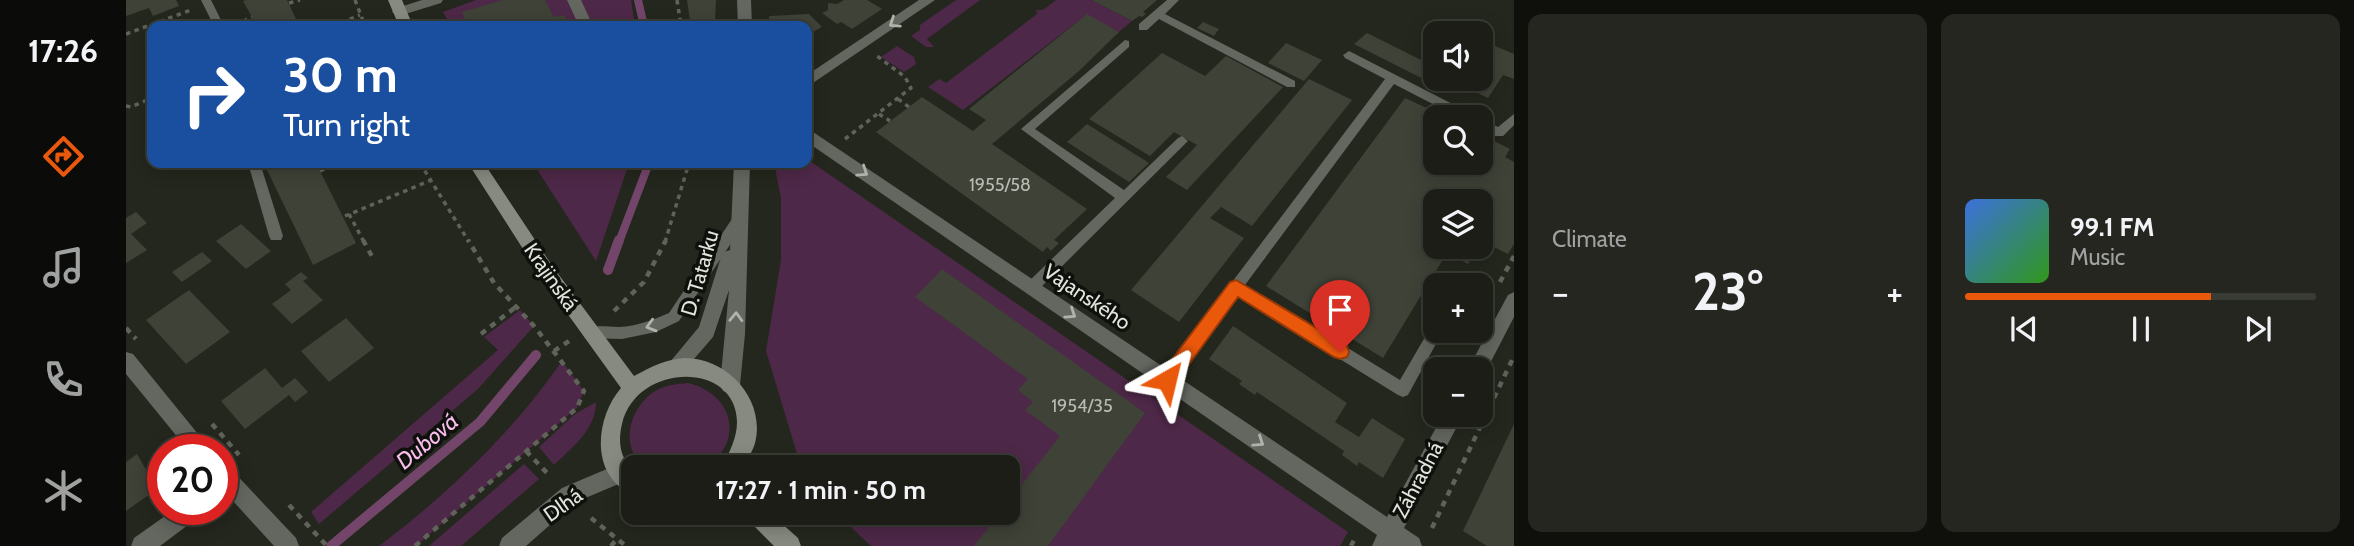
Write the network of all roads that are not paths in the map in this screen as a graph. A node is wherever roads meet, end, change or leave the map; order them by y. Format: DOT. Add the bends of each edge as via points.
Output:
graph roads {
  1 [pos="436,0"];
  2 [pos="574,0"];
  3 [pos="744,0"];
  4 [pos="928,0"];
  5 [pos="1174,0"];
  6 [pos="207,2"];
  7 [pos="397,6"];
  8 [pos="1157,14"];
  9 [pos="216,21"];
  10 [pos="584,21"];
  11 [pos="745,21"];
  12 [pos="1143,27"];
  13 [pos="1125,44"];
  14 [pos="1349,55"];
  15 [pos="812,79"];
  16 [pos="1391,79"];
  17 [pos="1291,84"];
  18 [pos="1444,105"];
  19 [pos="1514,118"];
  20 [pos="1493,129"];
  21 [pos="812,137"];
  22 [pos="1182,141"];
  23 [pos="256,168"];
  24 [pos="479,168"];
  25 [pos="742,168"];
  26 [pos="1124,197"];
  27 [pos="739,220"];
  28 [pos="276,236"];
  29 [pos="1236,287"];
  30 [pos="1032,288"];
  31 [pos="1509,308"];
  32 [pos="590,333"];
  33 [pos="1429,343"];
  34 [pos="1483,357"];
  35 [pos="126,360"];
  36 [pos="674,368"];
  37 [pos="1167,380"];
  38 [pos="730,385"];
  39 [pos="632,388"];
  40 [pos="1447,427"];
  41 [pos="188,434"];
  42 [pos="740,455"];
  43 [pos="621,469"];
  44 [pos="621,481"];
  45 [pos="238,495"];
  46 [pos="171,525"];
  47 [pos="768,525"];
  48 [pos="1387,539"];
  49 [pos="287,545"];
  50 [pos="142,546"];
  51 [pos="510,546"];
  52 [pos="790,546"];
  53 [pos="1411,546"];
  1 -- 7 [label="street"];
  2 -- 10 [label="street"];
  3 -- 11 [label="street"];
  4 -- 15 [label="street, one-way"];
  5 -- 8 [label="lane"];
  6 -- 9 [label="lane"];
  8 -- 12 [label="lane"];
  8 -- 17 [label="lane"];
  13 -- 26 [label="lane" via="1027,129"];
  14 -- 16 [label="lane"];
  16 -- 18 [label="lane"];
  16 -- 29 [label="lane"];
  19 -- 20 [label="lane" via="1499,132"];
  21 -- 30 [label="street, Vajanského, one-way"];
  22 -- 26 [label="lane"];
  23 -- 28 [label="lane"];
  24 -- 32 [label="main road, Krajinská"];
  25 -- 27 [label="street, D. Tatarku"];
  26 -- 30 [label="lane"];
  27 -- 32 [label="lane, one-way" via="674,317 622,333"];
  27 -- 36 [label="street, D. Tatarku" via="707,331"];
  38 -- 27 [label="street, D. Tatarku, one-way"];
  29 -- 33 [label="lane" via="1403,390"];
  29 -- 37 [label="lane"];
  30 -- 37 [label="street, Vajanského, one-way"];
  31 -- 34 [label="street"];
  32 -- 39 [label="main road, Krajinská"];
  35 -- 41 [label="street"];
  36 -- 38 [label="main road" via="705,370"];
  36 -- 39 [label="main road"];
  37 -- 48 [label="street, Vajanského, one-way"];
  38 -- 42 [label="main road" via="743,403 747,425"];
  39 -- 43 [label="main road" via="610,429 611,452"];
  40 -- 48 [label="street, Záhradná"];
  44 -- 51 [label="street, Dlhá" via="569,495"];
  45 -- 49 [label="street"];
  46 -- 50 [label="street"];
  47 -- 52 [label="main road"];
  48 -- 53 [label="street, Vajanského"];
}
